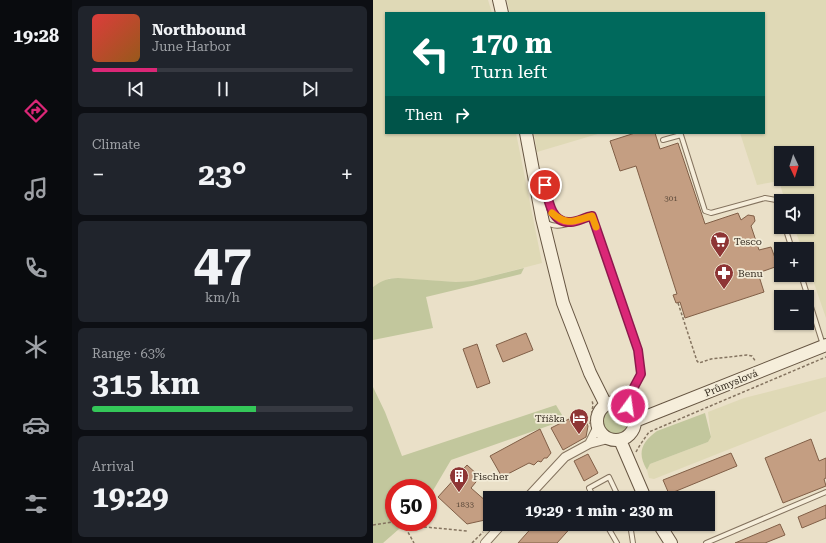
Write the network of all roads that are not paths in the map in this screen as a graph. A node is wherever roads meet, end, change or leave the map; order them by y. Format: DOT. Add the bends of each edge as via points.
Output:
graph roads {
  1 [pos="499,0"];
  2 [pos="502,12"];
  3 [pos="526,134"];
  4 [pos="663,140"];
  5 [pos="532,166"];
  6 [pos="774,200"];
  7 [pos="542,218"];
  8 [pos="570,223"];
  9 [pos="803,282"];
  10 [pos="825,350"];
  11 [pos="625,404"];
  12 [pos="606,405"];
  13 [pos="635,421"];
  14 [pos="597,426"];
  15 [pos="614,439"];
  16 [pos="589,444"];
  17 [pos="533,491"];
  18 [pos="590,491"];
  19 [pos="616,491"];
  20 [pos="641,491"];
  21 [pos="826,492"];
  22 [pos="496,531"];
  23 [pos="610,531"];
  24 [pos="631,531"];
  25 [pos="663,531"];
  26 [pos="485,543"];
  27 [pos="617,543"];
  28 [pos="633,543"];
  29 [pos="671,543"];
  30 [pos="706,543"];
  1 -- 2 [label="main road"];
  3 -- 5 [label="main road"];
  4 -- 6 [label="lane" via="681,135 705,211 711,213 765,198"];
  5 -- 7 [label="main road"];
  5 -- 8 [label="lane" via="545,185 553,214"];
  7 -- 8 [label="lane" via="557,227"];
  7 -- 12 [label="main road" via="563,303 590,373"];
  8 -- 11 [label="lane" via="592,216 638,350 641,374"];
  9 -- 10 [label="lane"];
  10 -- 13 [label="main road, Průmyslová"];
  11 -- 12 [label="main road" via="614,402"];
  11 -- 13 [label="main road" via="633,411"];
  12 -- 14 [label="main road" via="597,415"];
  13 -- 15 [label="main road" via="631,433"];
  14 -- 15 [label="main road" via="602,434"];
  14 -- 16 [label="street"];
  15 -- 16 [label="street"];
  15 -- 20 [label="main road"];
  16 -- 17 [label="street" via="565,457"];
  18 -- 19 [label="lane" via="589,488 609,477"];
  21 -- 30 [label="lane"];
  22 -- 26 [label="street"];
  23 -- 27 [label="lane"];
  24 -- 28 [label="lane"];
  25 -- 29 [label="main road"];
}
